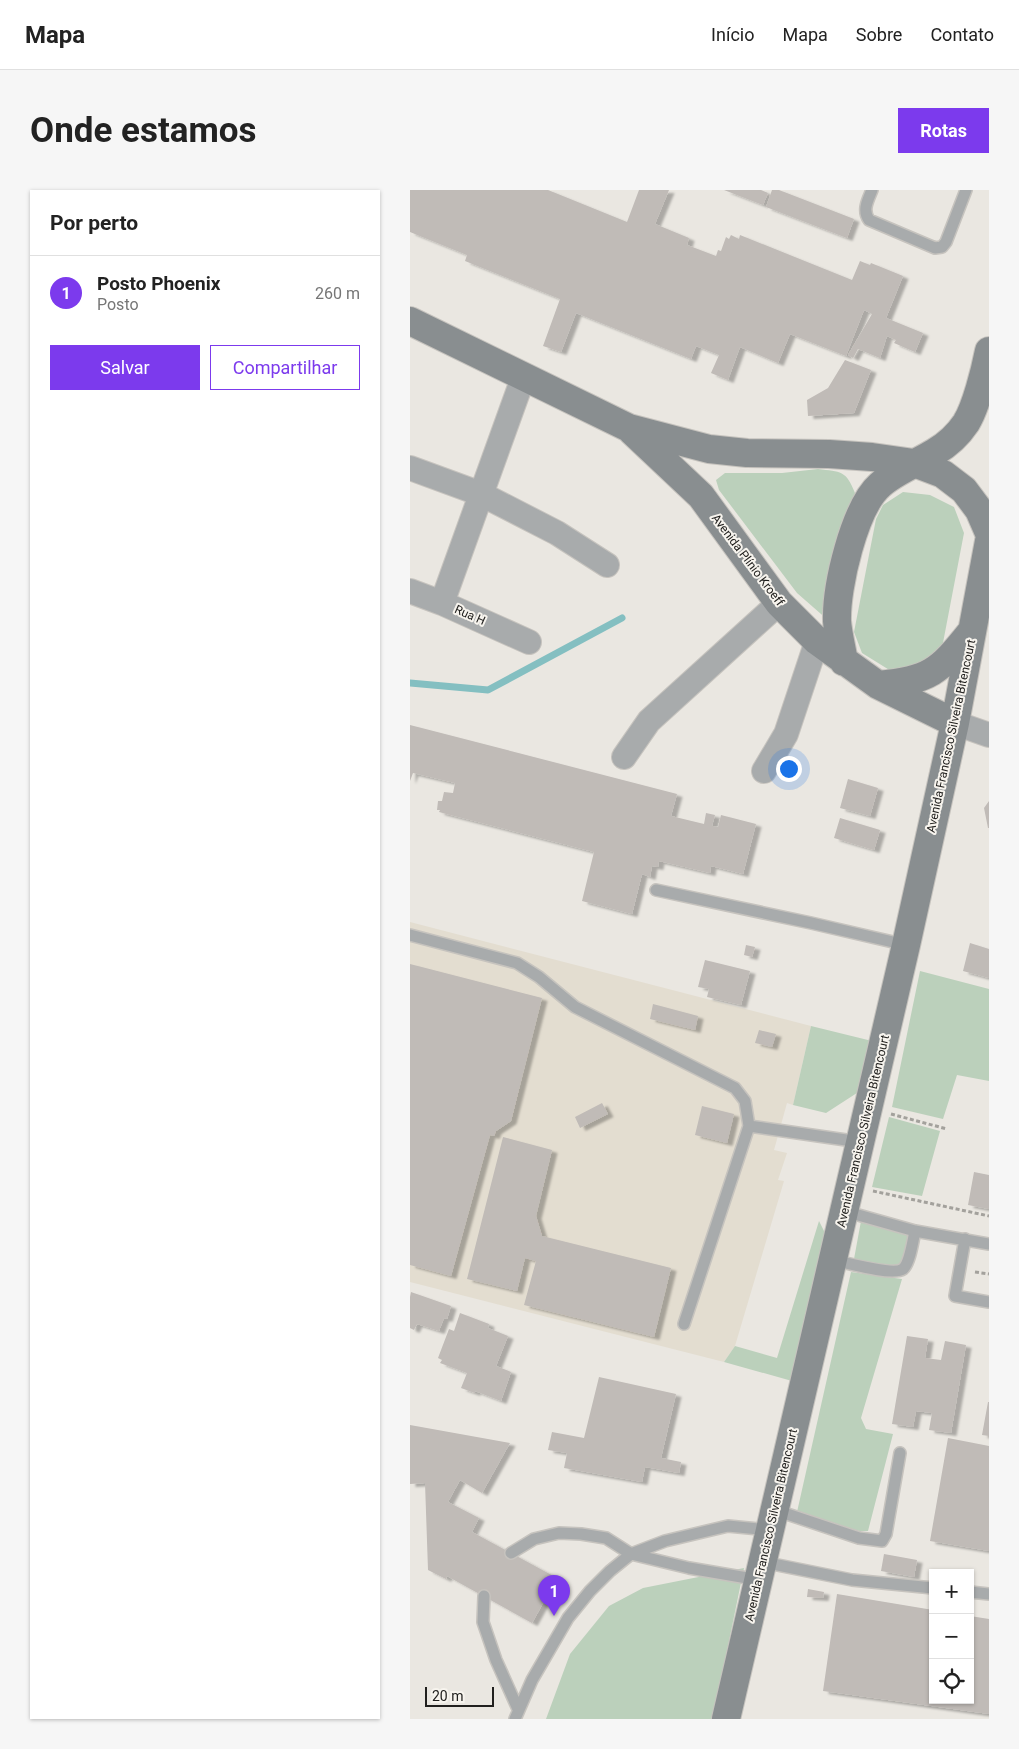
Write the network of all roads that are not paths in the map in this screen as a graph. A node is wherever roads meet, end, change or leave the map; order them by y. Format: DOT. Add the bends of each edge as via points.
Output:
graph roads {
  1 [pos="872,190"];
  2 [pos="966,190"];
  3 [pos="410,321"];
  4 [pos="989,351"];
  5 [pos="523,378"];
  6 [pos="629,428"];
  7 [pos="914,463"];
  8 [pos="410,468"];
  9 [pos="481,494"];
  10 [pos="989,533"];
  11 [pos="989,541"];
  12 [pos="607,565"];
  13 [pos="410,591"];
  14 [pos="442,603"];
  15 [pos="779,603"];
  16 [pos="973,630"];
  17 [pos="817,641"];
  18 [pos="529,642"];
  19 [pos="844,662"];
  20 [pos="878,685"];
  21 [pos="955,723"];
  22 [pos="989,735"];
  23 [pos="624,757"];
  24 [pos="764,770"];
  25 [pos="656,890"];
  26 [pos="410,935"];
  27 [pos="906,945"];
  28 [pos="749,1126"];
  29 [pos="861,1142"];
  30 [pos="847,1199"];
  31 [pos="916,1231"];
  32 [pos="965,1239"];
  33 [pos="989,1244"];
  34 [pos="833,1260"];
  35 [pos="989,1302"];
  36 [pos="684,1324"];
  37 [pos="900,1453"];
  38 [pos="772,1520"];
  39 [pos="511,1553"];
  40 [pos="631,1554"];
  41 [pos="761,1571"];
  42 [pos="929,1588"];
  43 [pos="974,1592"];
  44 [pos="989,1594"];
  45 [pos="484,1596"];
  46 [pos="516,1714"];
  47 [pos="726,1719"];
  1 -- 2 [label="lane" via="865,213 869,220 936,248 946,242"];
  3 -- 5 [label="main road, Avenida Plínio Kroeff"];
  4 -- 7 [label="main road" via="966,423 953,438"];
  5 -- 6 [label="main road, Avenida Plínio Kroeff"];
  5 -- 9 [label="street"];
  6 -- 7 [label="main road, Avenida Plínio Kroeff" via="709,449 747,453 838,454"];
  6 -- 15 [label="main road, Avenida Plínio Kroeff" via="701,496"];
  7 -- 10 [label="main road, Avenida Plínio Kroeff" via="943,474 964,490 979,510"];
  7 -- 19 [label="main road" via="879,485 864,506 851,539 837,621"];
  8 -- 9 [label="street"];
  9 -- 12 [label="street" via="557,532"];
  9 -- 14 [label="street"];
  11 -- 16 [label="main road, Avenida Francisco Silveira Bitencourt"];
  13 -- 14 [label="street, Rua H"];
  14 -- 18 [label="street, Rua H"];
  15 -- 17 [label="main road, Avenida Plínio Kroeff"];
  15 -- 23 [label="street" via="649,721"];
  16 -- 20 [label="main road" via="951,658 930,674 906,682"];
  16 -- 21 [label="main road, Avenida Francisco Silveira Bitencourt"];
  17 -- 19 [label="main road, Avenida Plínio Kroeff"];
  17 -- 24 [label="street" via="786,734"];
  19 -- 20 [label="main road, Avenida Plínio Kroeff"];
  20 -- 21 [label="main road, Avenida Plínio Kroeff"];
  21 -- 22 [label="street"];
  21 -- 27 [label="main road, Avenida Francisco Silveira Bitencourt"];
  25 -- 27 [label="lane"];
  26 -- 28 [label="lane" via="517,963 575,1007 735,1088 745,1101"];
  27 -- 29 [label="main road, Avenida Francisco Silveira Bitencourt"];
  28 -- 29 [label="lane"];
  28 -- 36 [label="lane"];
  29 -- 30 [label="main road, Avenida Francisco Silveira Bitencourt"];
  30 -- 31 [label="lane"];
  30 -- 34 [label="main road, Avenida Francisco Silveira Bitencourt"];
  31 -- 32 [label="lane"];
  31 -- 34 [label="lane" via="907,1264 902,1269 891,1272"];
  32 -- 33 [label="lane"];
  32 -- 35 [label="lane" via="955,1296"];
  34 -- 38 [label="main road, Avenida Francisco Silveira Bitencourt"];
  37 -- 38 [label="lane" via="886,1534 882,1541"];
  38 -- 40 [label="lane" via="728,1526 665,1541"];
  38 -- 41 [label="main road, Avenida Francisco Silveira Bitencourt"];
  39 -- 40 [label="lane" via="534,1540 559,1532 606,1538"];
  40 -- 41 [label="lane" via="688,1568"];
  40 -- 46 [label="lane" via="590,1591 568,1618"];
  41 -- 42 [label="lane"];
  41 -- 47 [label="main road, Avenida Francisco Silveira Bitencourt"];
  43 -- 44 [label="lane"];
  45 -- 46 [label="lane" via="483,1622"];
}
